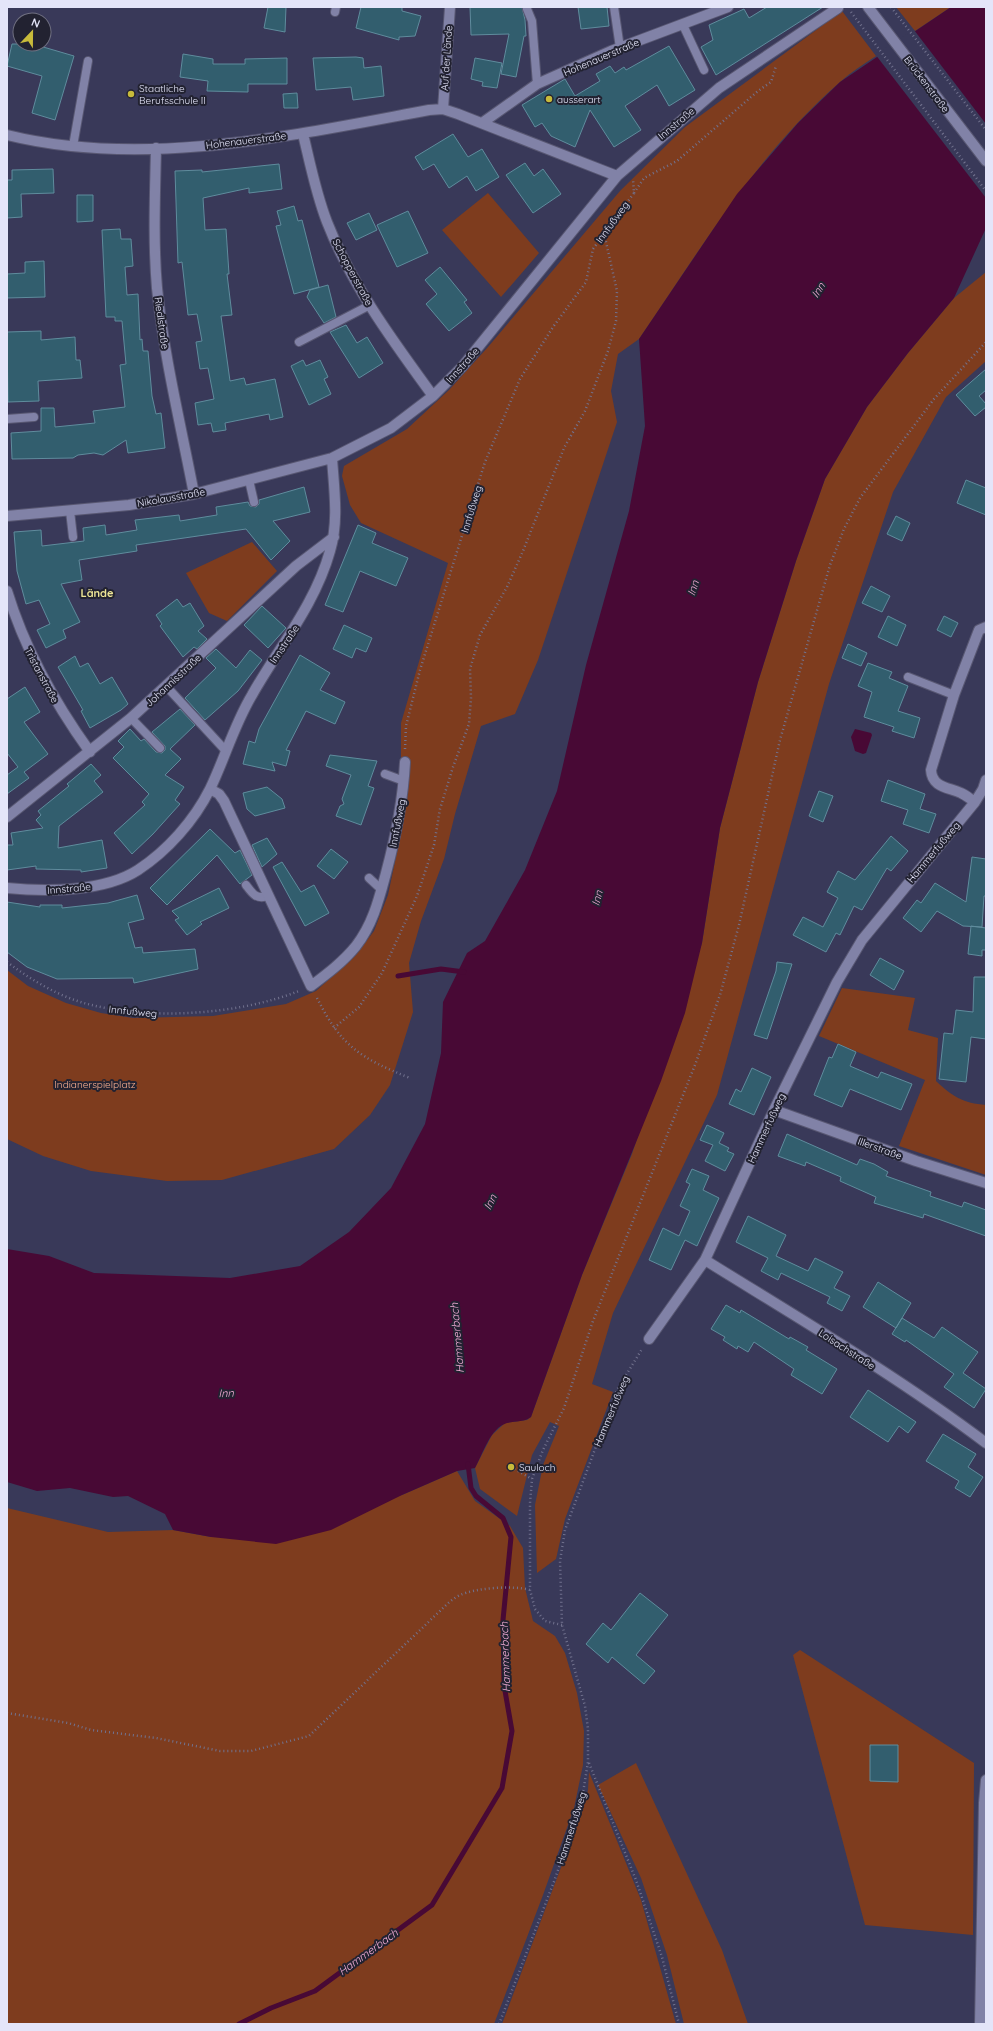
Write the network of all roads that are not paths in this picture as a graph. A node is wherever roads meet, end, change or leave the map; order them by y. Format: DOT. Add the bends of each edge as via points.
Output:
graph roads {
  1 [pos="450,7"];
  2 [pos="614,7"];
  3 [pos="728,7"];
  4 [pos="868,7"];
  5 [pos="838,8"];
  6 [pos="527,9"];
  7 [pos="683,25"];
  8 [pos="620,48"];
  9 [pos="88,61"];
  10 [pos="704,70"];
  11 [pos="537,84"];
  12 [pos="443,109"];
  13 [pos="482,123"];
  14 [pos="303,134"];
  15 [pos="7,135"];
  16 [pos="73,146"];
  17 [pos="156,148"];
  18 [pos="986,161"];
  19 [pos="617,176"];
  20 [pos="370,305"];
  21 [pos="300,342"];
  22 [pos="433,396"];
  23 [pos="34,417"];
  24 [pos="7,419"];
  25 [pos="332,458"];
  26 [pos="249,480"];
  27 [pos="194,494"];
  28 [pos="254,502"];
  29 [pos="70,511"];
  30 [pos="7,516"];
  31 [pos="73,537"];
  32 [pos="334,537"];
  33 [pos="7,591"];
  34 [pos="986,626"];
  35 [pos="908,677"];
  36 [pos="166,686"];
  37 [pos="954,695"];
  38 [pos="131,718"];
  39 [pos="160,748"];
  40 [pos="226,751"];
  41 [pos="90,752"];
  42 [pos="405,762"];
  43 [pos="385,774"];
  44 [pos="986,780"];
  45 [pos="404,782"];
  46 [pos="210,789"];
  47 [pos="975,802"];
  48 [pos="7,817"];
  49 [pos="369,878"];
  50 [pos="246,885"];
  51 [pos="7,888"];
  52 [pos="382,890"];
  53 [pos="268,896"];
  54 [pos="774,1110"];
  55 [pos="986,1183"];
  56 [pos="705,1260"];
  57 [pos="649,1339"];
  58 [pos="986,1443"];
  59 [pos="986,1780"];
  60 [pos="980,2024"];
  1 -- 12 [label="street, Auf der Lände"];
  2 -- 8 [label="lane"];
  3 -- 7 [label="street, Hohenauerstraße"];
  4 -- 18 [label="street, Brückenstraße"];
  5 -- 19 [label="street, Innstraße" via="719,88"];
  6 -- 11 [label="lane" via="532,21"];
  7 -- 8 [label="street, Hohenauerstraße"];
  7 -- 10 [label="lane"];
  8 -- 11 [label="street, Hohenauerstraße"];
  9 -- 16 [label="lane"];
  11 -- 13 [label="street, Hohenauerstraße"];
  12 -- 13 [label="street, Hohenauerstraße"];
  12 -- 14 [label="street, Hohenauerstraße"];
  13 -- 19 [label="street, Hohenauerstraße"];
  14 -- 17 [label="street, Hohenauerstraße" via="222,144"];
  14 -- 20 [label="street, Schopperstraße" via="327,222"];
  15 -- 16 [label="street, Hohenauerstraße"];
  16 -- 17 [label="street, Hohenauerstraße"];
  17 -- 27 [label="street, Riedlstraße" via="157,288"];
  19 -- 22 [label="street, Innstraße" via="462,367"];
  20 -- 21 [label="lane"];
  20 -- 22 [label="street, Schopperstraße"];
  22 -- 25 [label="street, Innstraße" via="391,428"];
  23 -- 24 [label="lane"];
  25 -- 26 [label="street, Nikolausstraße"];
  25 -- 32 [label="street, Innstraße"];
  26 -- 27 [label="street, Nikolausstraße"];
  26 -- 28 [label="lane"];
  27 -- 29 [label="street, Nikolausstraße"];
  29 -- 30 [label="street, Nikolausstraße"];
  29 -- 31 [label="lane"];
  32 -- 36 [label="street, Johannisstraße" via="296,566"];
  32 -- 40 [label="street, Innstraße" via="323,572 308,606 241,713"];
  33 -- 41 [label="street, Tristanstraße" via="27,648 63,714"];
  34 -- 37 [label="street" via="979,630"];
  35 -- 37 [label="lane"];
  36 -- 38 [label="street, Johannisstraße"];
  36 -- 40 [label="lane"];
  37 -- 47 [label="street" via="931,770 932,776 936,783"];
  38 -- 39 [label="lane"];
  38 -- 41 [label="street, Johannisstraße"];
  40 -- 46 [label="street, Innstraße"];
  41 -- 48 [label="street, Johannisstraße"];
  42 -- 45 [label="street, Innfußweg"];
  43 -- 45 [label="lane"];
  44 -- 47 [label="street, Hammerfußweg"];
  45 -- 52 [label="street, Innfußweg" via="398,825"];
  46 -- 51 [label="street, Innstraße" via="181,831 156,857 136,871 115,881 92,886 56,890"];
  46 -- 53 [label="street" via="219,794 224,801"];
  47 -- 54 [label="street, Hammerfußweg" via="862,940 837,982"];
  49 -- 52 [label="lane"];
  50 -- 53 [label="lane" via="254,895 262,898"];
  52 -- 53 [label="street, Innfußweg" via="368,928 356,946 340,964 311,986"];
  54 -- 55 [label="street, Illerstraße"];
  54 -- 56 [label="street, Hammerfußweg"];
  56 -- 57 [label="street, Hammerfußweg"];
  56 -- 58 [label="street, Loisachstraße" via="900,1383"];
  59 -- 60 [label="street"];
}
